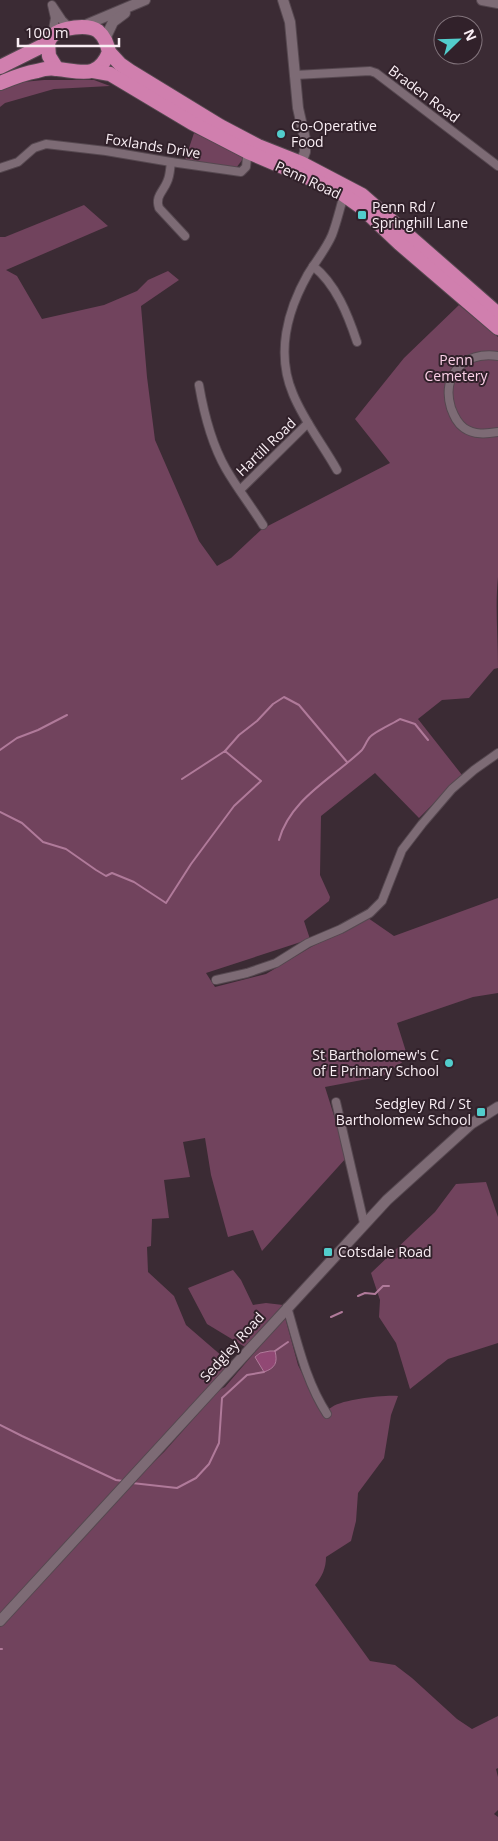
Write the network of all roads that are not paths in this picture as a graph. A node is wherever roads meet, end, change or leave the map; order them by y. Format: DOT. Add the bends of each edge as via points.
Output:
graph roads {
  1 [pos="145,0"];
  2 [pos="283,0"];
  3 [pos="482,0"];
  4 [pos="51,3"];
  5 [pos="498,3"];
  6 [pos="134,6"];
  7 [pos="76,28"];
  8 [pos="105,39"];
  9 [pos="50,40"];
  10 [pos="109,52"];
  11 [pos="2,63"];
  12 [pos="57,68"];
  13 [pos="93,71"];
  14 [pos="295,75"];
  15 [pos="0,83"];
  16 [pos="248,146"];
  17 [pos="171,162"];
  18 [pos="498,166"];
  19 [pos="0,168"];
  20 [pos="299,168"];
  21 [pos="344,195"];
  22 [pos="185,236"];
  23 [pos="313,266"];
  24 [pos="498,314"];
  25 [pos="498,328"];
  26 [pos="357,342"];
  27 [pos="498,356"];
  28 [pos="199,385"];
  29 [pos="308,423"];
  30 [pos="498,432"];
  31 [pos="337,470"];
  32 [pos="240,490"];
  33 [pos="263,524"];
  34 [pos="498,754"];
  35 [pos="216,980"];
  36 [pos="336,1102"];
  37 [pos="498,1107"];
  38 [pos="364,1224"];
  39 [pos="287,1307"];
  40 [pos="327,1414"];
  41 [pos="0,1621"];
  1 -- 6 [label="street"];
  2 -- 14 [label="street" via="290,22"];
  3 -- 5 [label="street"];
  4 -- 7 [label="street" via="62,20"];
  4 -- 9 [label="street" via="55,18"];
  6 -- 7 [label="street"];
  6 -- 8 [label="street" via="113,22"];
  7 -- 8 [label="highway" via="99,32"];
  7 -- 9 [label="highway"];
  8 -- 10 [label="highway"];
  9 -- 11 [label="highway"];
  9 -- 12 [label="highway" via="49,56"];
  10 -- 13 [label="highway" via="102,66"];
  10 -- 16 [label="highway, Penn Road" via="130,72"];
  12 -- 13 [label="highway"];
  12 -- 15 [label="highway" via="38,70"];
  13 -- 16 [label="highway, Penn Road" via="110,74 192,123"];
  14 -- 18 [label="street, Braden Road" via="370,70"];
  14 -- 20 [label="street" via="305,139 305,152"];
  16 -- 17 [label="street, Foxlands Drive" via="246,167 241,172"];
  16 -- 20 [label="highway, Penn Road"];
  17 -- 19 [label="street, Foxlands Drive" via="46,144 18,162"];
  17 -- 22 [label="street" via="167,184 157,202"];
  20 -- 21 [label="highway, Penn Road"];
  20 -- 24 [label="highway, Penn Road" via="362,195"];
  21 -- 23 [label="street" via="331,236"];
  21 -- 25 [label="highway, Penn Road"];
  23 -- 26 [label="street" via="332,288 348,316"];
  23 -- 29 [label="street" via="288,318 284,342 289,382"];
  27 -- 30 [label="street" via="478,357 463,363 451,377 449,394 453,412 462,427 479,434"];
  28 -- 32 [label="street" via="212,439 226,470"];
  29 -- 31 [label="street"];
  29 -- 32 [label="street, Hartill Road"];
  32 -- 33 [label="street"];
  34 -- 35 [label="street" via="452,789 417,831 402,850 382,901 370,913 308,943 276,963"];
  36 -- 38 [label="street"];
  37 -- 38 [label="street, Sedgley Road" via="460,1133"];
  38 -- 39 [label="street, Sedgley Road"];
  39 -- 40 [label="street" via="306,1372"];
  39 -- 41 [label="street, Sedgley Road"];
}
